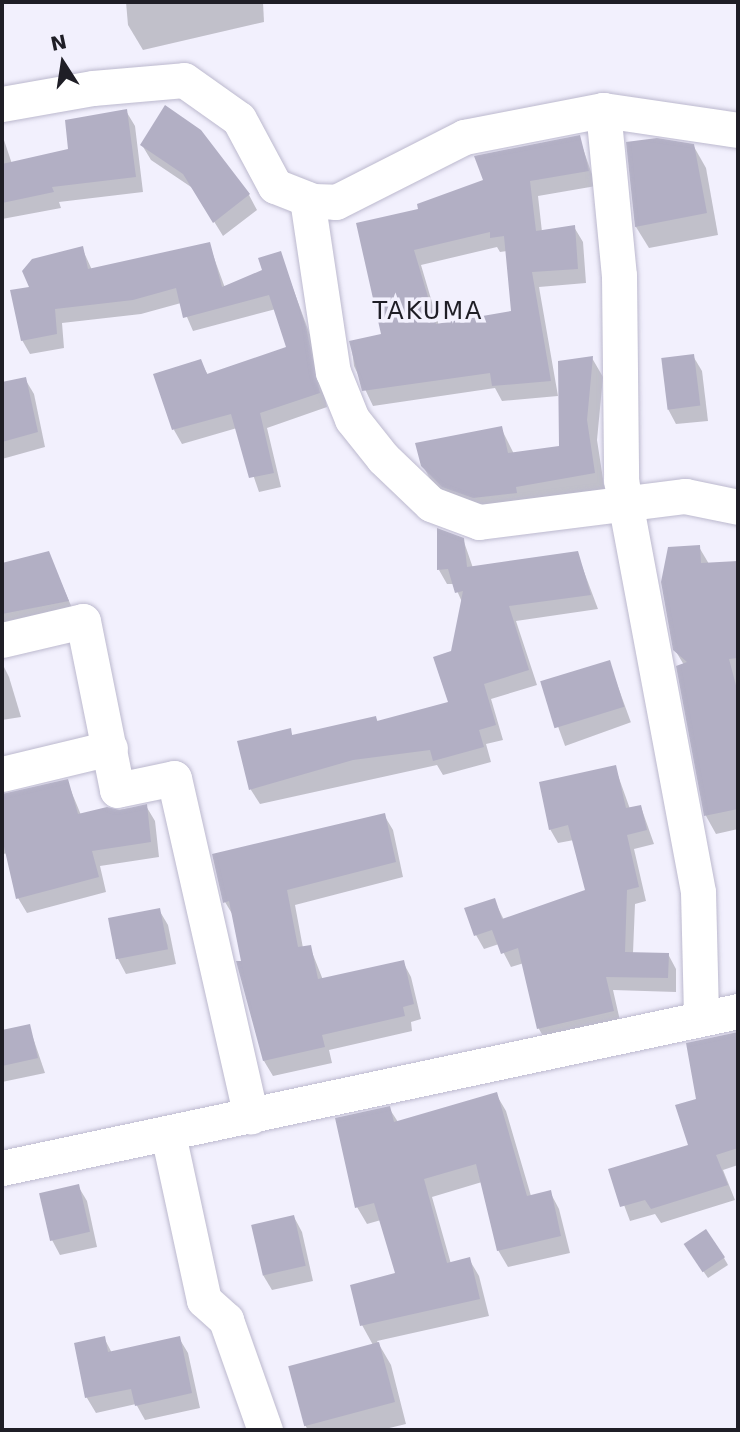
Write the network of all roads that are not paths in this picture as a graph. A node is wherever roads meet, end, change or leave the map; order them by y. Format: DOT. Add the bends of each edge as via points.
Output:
graph roads {
  1 [pos="2,104"];
  2 [pos="603,110"];
  3 [pos="738,130"];
  4 [pos="306,199"];
  5 [pos="625,507"];
  6 [pos="738,507"];
  7 [pos="2,640"];
  8 [pos="110,748"];
  9 [pos="2,774"];
  10 [pos="738,1012"];
  11 [pos="701,1018"];
  12 [pos="251,1116"];
  13 [pos="168,1134"];
  14 [pos="2,1168"];
  15 [pos="265,1430"];
  1 -- 4 [label="street" via="93,88 184,80 239,119 275,186"];
  2 -- 3 [label="street"];
  2 -- 4 [label="street" via="464,137 336,202"];
  2 -- 5 [label="street" via="619,275"];
  4 -- 5 [label="street" via="333,372 352,419 383,458 431,504 479,522"];
  5 -- 6 [label="street" via="685,496"];
  5 -- 11 [label="street" via="698,892"];
  7 -- 8 [label="street" via="83,621"];
  8 -- 9 [label="street"];
  8 -- 12 [label="street" via="117,790 174,778"];
  10 -- 11 [label="street"];
  11 -- 12 [label="street"];
  12 -- 13 [label="street"];
  13 -- 14 [label="street"];
  13 -- 15 [label="street" via="204,1300 226,1320"];
}
